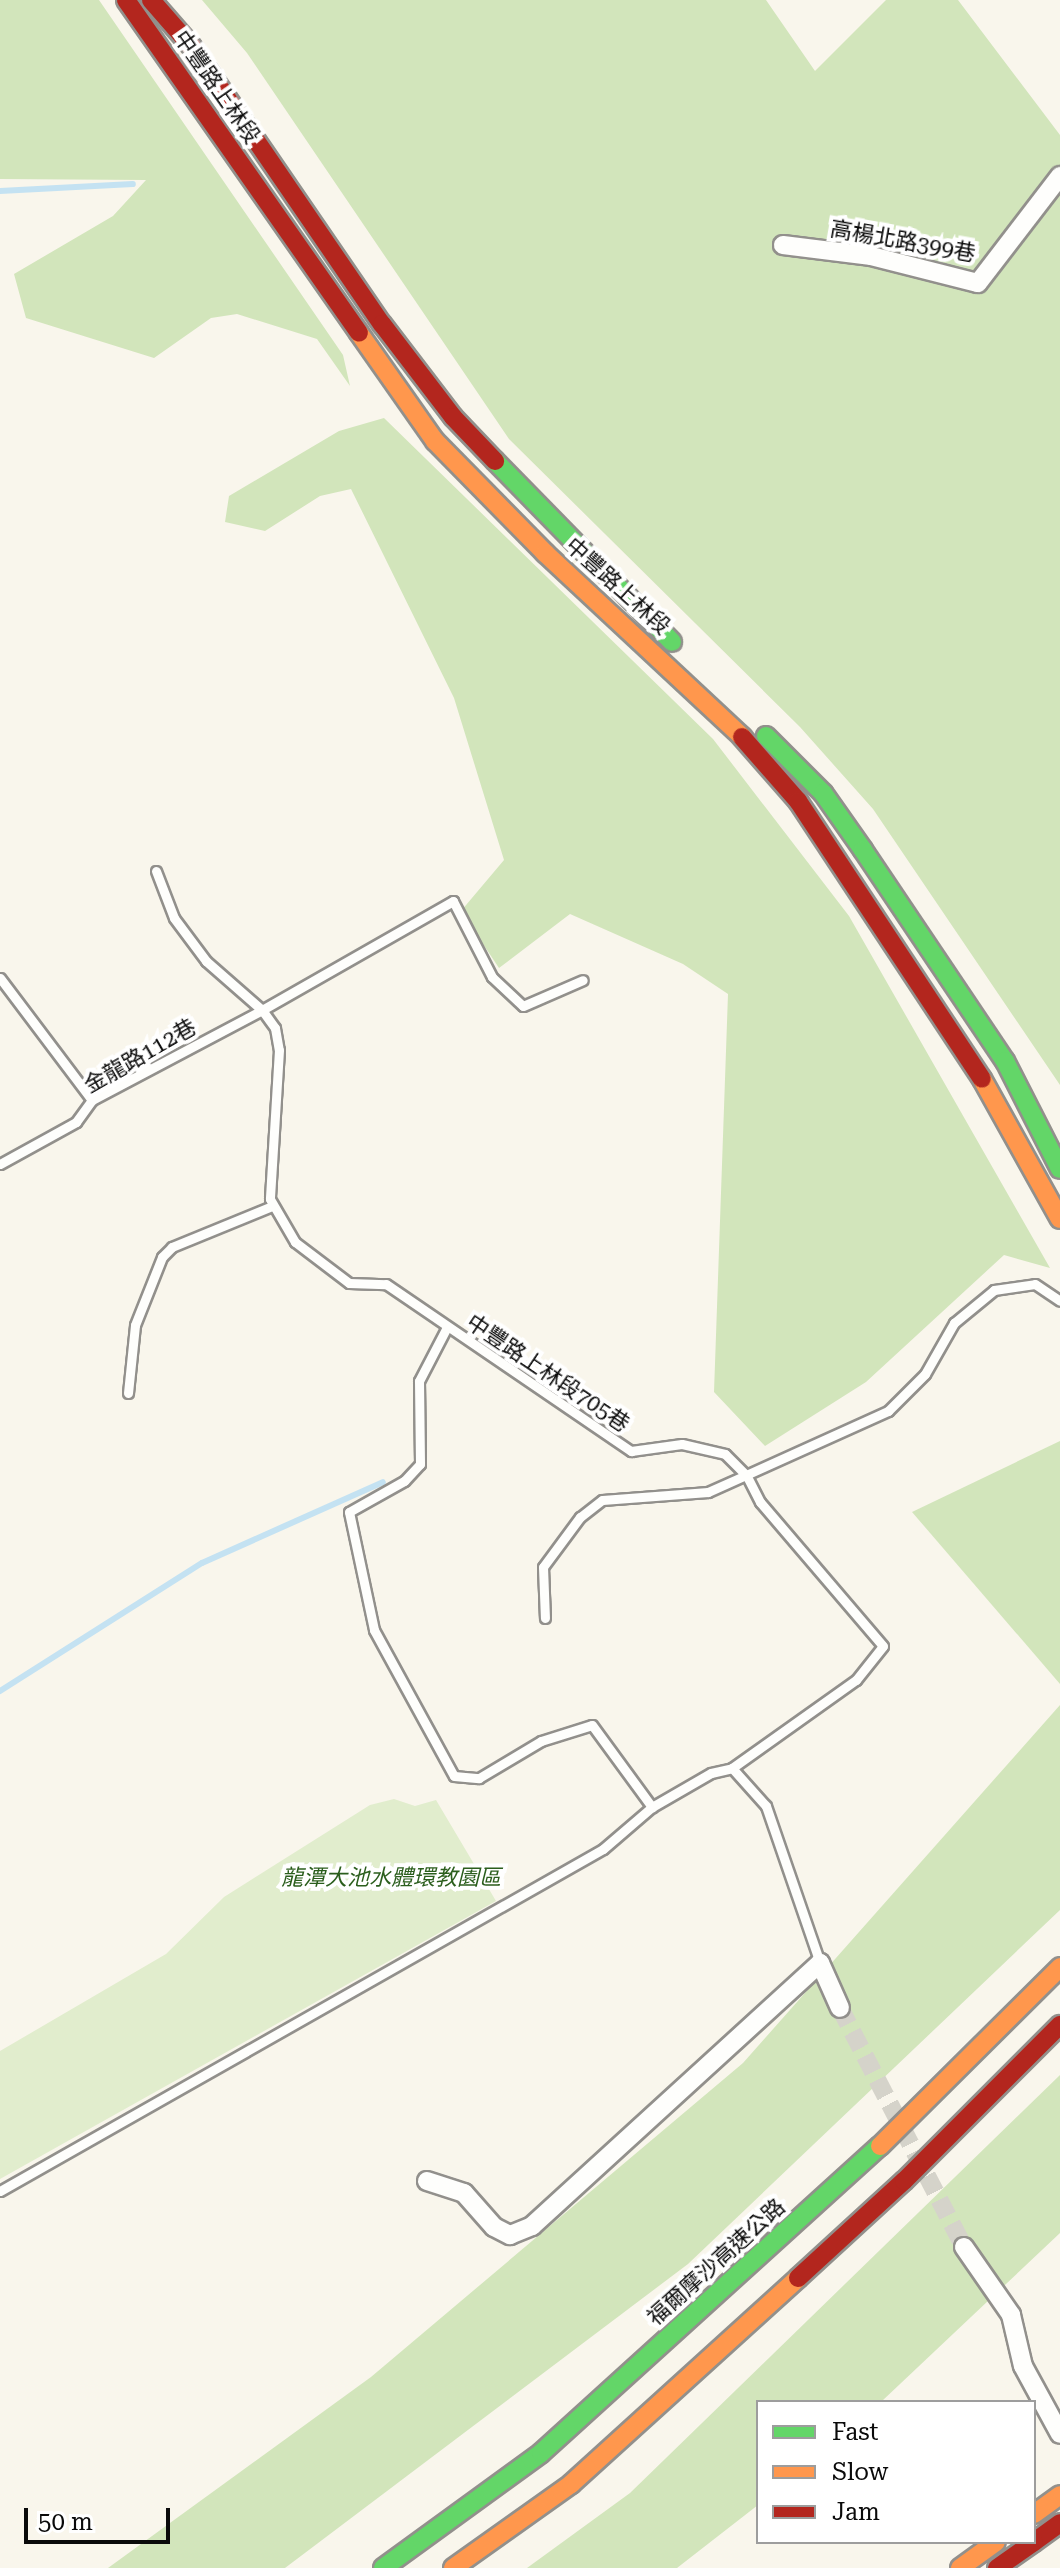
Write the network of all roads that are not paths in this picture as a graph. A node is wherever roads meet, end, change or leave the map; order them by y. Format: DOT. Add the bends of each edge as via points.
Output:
graph roads {
  1 [pos="126,0"];
  2 [pos="151,0"];
  3 [pos="1060,176"];
  4 [pos="783,245"];
  5 [pos="156,871"];
  6 [pos="0,978"];
  7 [pos="583,980"];
  8 [pos="262,1010"];
  9 [pos="92,1100"];
  10 [pos="0,1164"];
  11 [pos="1060,1169"];
  12 [pos="272,1206"];
  13 [pos="1060,1219"];
  14 [pos="1060,1301"];
  15 [pos="447,1327"];
  16 [pos="128,1393"];
  17 [pos="746,1475"];
  18 [pos="545,1618"];
  19 [pos="732,1768"];
  20 [pos="652,1807"];
  21 [pos="820,1963"];
  22 [pos="1060,1967"];
  23 [pos="840,2008"];
  24 [pos="1060,2025"];
  25 [pos="427,2181"];
  26 [pos="0,2191"];
  27 [pos="964,2247"];
  28 [pos="1060,2434"];
  29 [pos="1060,2495"];
  30 [pos="1036,2513"];
  31 [pos="1060,2523"];
  32 [pos="1036,2541"];
  33 [pos="993,2544"];
  34 [pos="1031,2544"];
  35 [pos="383,2568"];
  36 [pos="453,2568"];
  37 [pos="960,2568"];
  38 [pos="997,2568"];
  1 -- 13 [label="main road, 中豐路上林段" via="435,441 545,553 718,709 798,801 976,1069 1024,1146"];
  2 -- 11 [label="main road, 中豐路上林段" via="192,47 382,324 453,417 823,793 1005,1061"];
  3 -- 4 [label="street, 高楊北路399巷" via="978,283 871,256"];
  5 -- 8 [label="lane" via="174,918 206,961"];
  6 -- 9 [label="lane"];
  7 -- 8 [label="lane, 金龍路112巷" via="523,1006 492,977 453,901"];
  8 -- 9 [label="lane, 金龍路112巷"];
  8 -- 12 [label="lane" via="275,1028 279,1050"];
  9 -- 10 [label="lane, 金龍路112巷" via="76,1122"];
  12 -- 15 [label="lane, 中豐路上林段705巷" via="295,1242 349,1283 386,1284"];
  12 -- 16 [label="lane" via="172,1247 162,1257 135,1325"];
  14 -- 17 [label="lane" via="1035,1284 994,1290 954,1323 925,1374 888,1411"];
  15 -- 17 [label="lane, 中豐路上林段705巷" via="631,1451 682,1444 725,1454"];
  15 -- 20 [label="lane" via="419,1381 420,1464 404,1481 349,1512 374,1630 454,1776 479,1778 541,1741 592,1725"];
  17 -- 18 [label="lane" via="708,1492 602,1500 580,1517 543,1567"];
  17 -- 19 [label="lane" via="760,1502 883,1646 856,1680"];
  19 -- 20 [label="lane" via="711,1773"];
  19 -- 21 [label="lane" via="766,1806"];
  20 -- 26 [label="lane" via="603,1849"];
  21 -- 23 [label="street"];
  21 -- 25 [label="street" via="532,2226 510,2235 494,2227 464,2193"];
  22 -- 35 [label="main road, 福爾摩沙高速公路" via="873,2153 541,2453"];
  24 -- 36 [label="main road" via="904,2181 571,2484"];
  27 -- 28 [label="street" via="1011,2315 1023,2366"];
  29 -- 30 [label="main road"];
  31 -- 32 [label="main road"];
  33 -- 37 [label="main road"];
  34 -- 38 [label="main road"];
}
